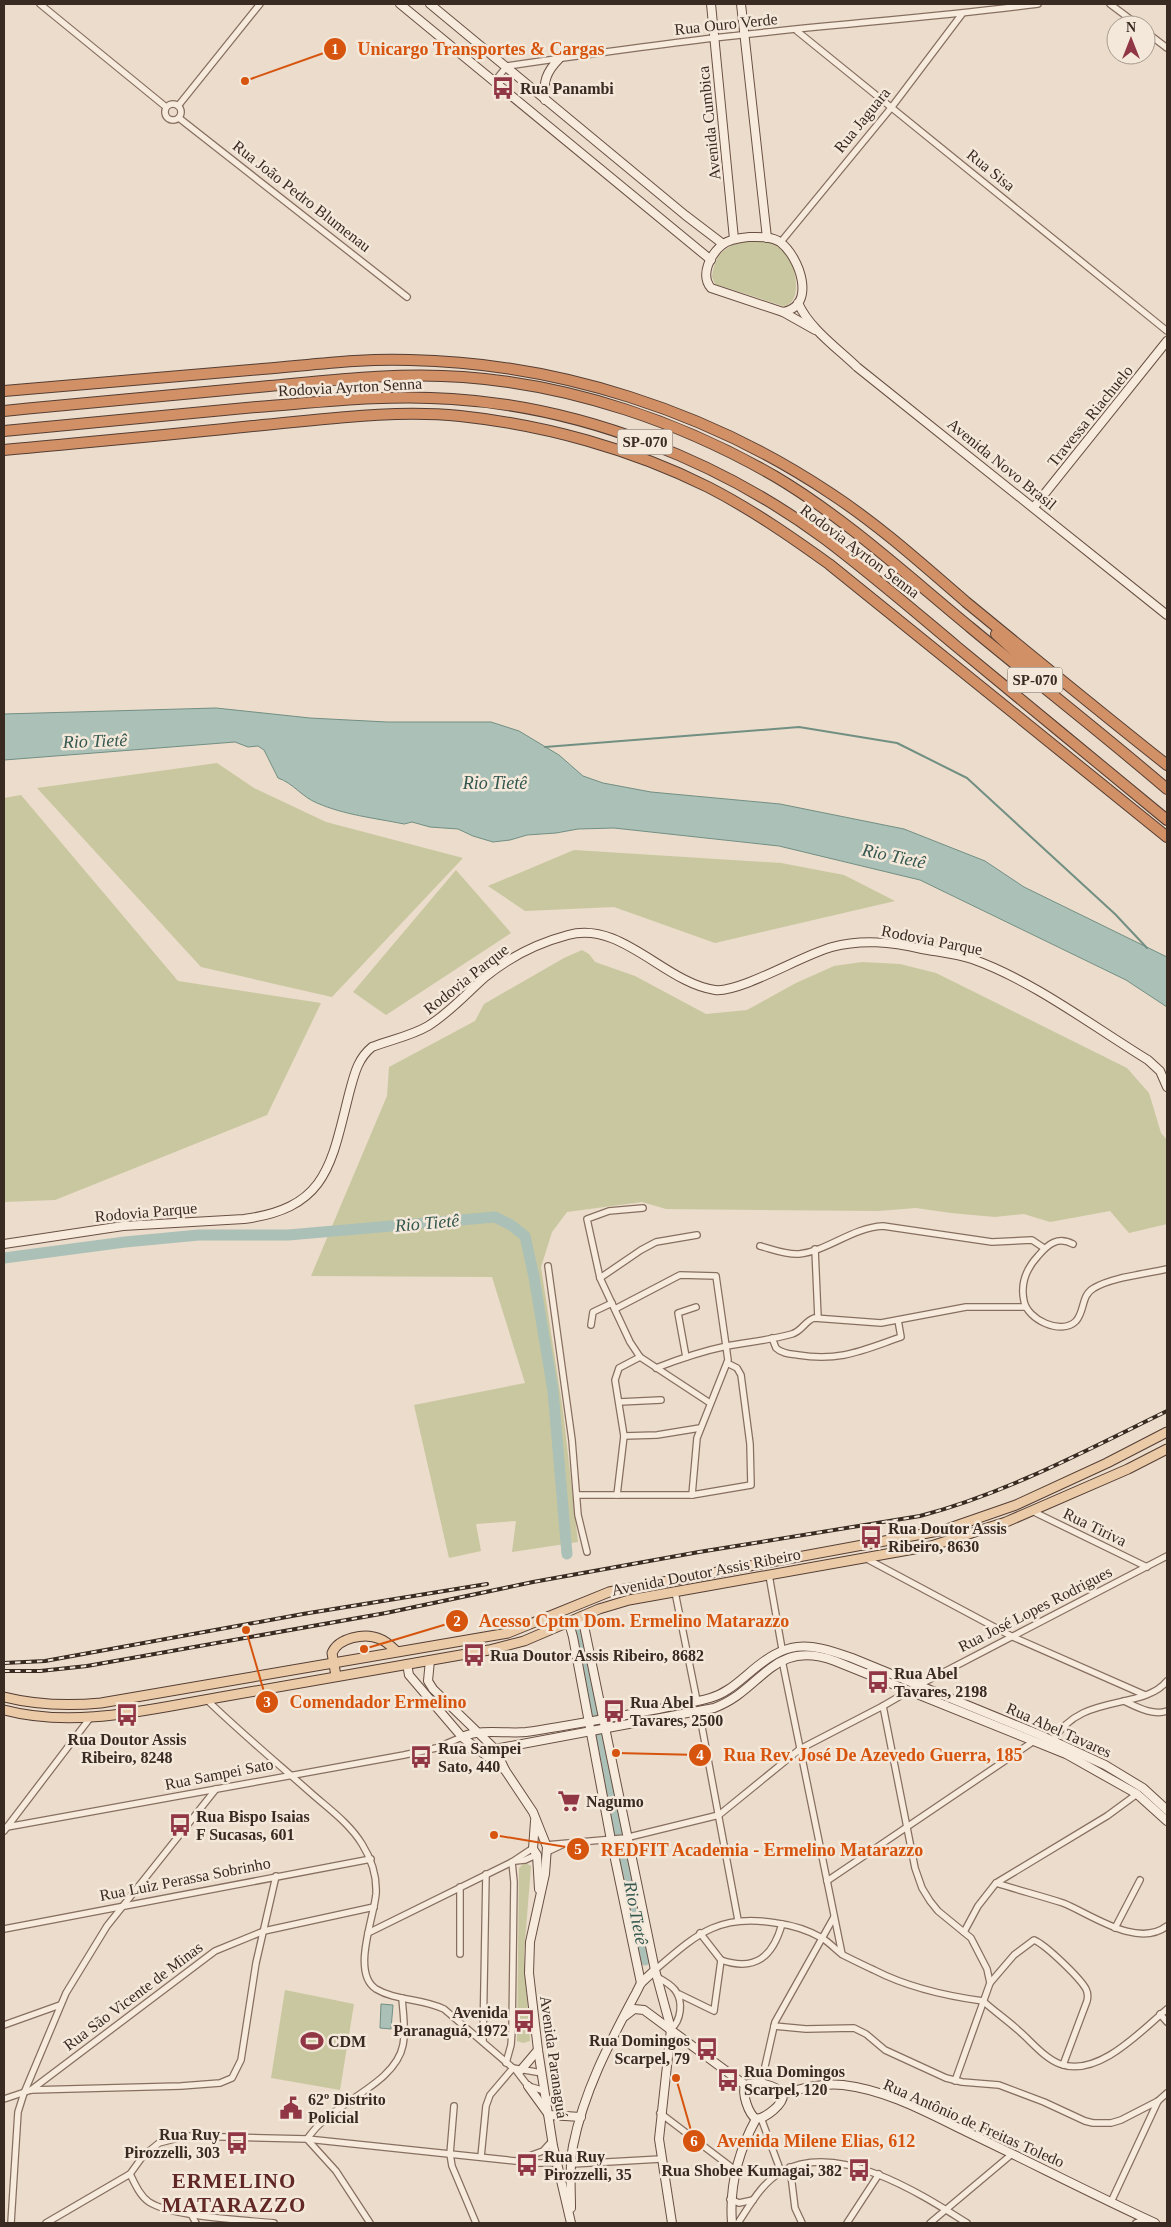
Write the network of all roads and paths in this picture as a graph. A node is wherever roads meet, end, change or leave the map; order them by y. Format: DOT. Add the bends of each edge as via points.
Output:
graph roads {
  1 [pos="40,4"];
  2 [pos="260,4"];
  3 [pos="400,4"];
  4 [pos="430,4"];
  5 [pos="711,4"];
  6 [pos="741,4"];
  7 [pos="1038,4"];
  8 [pos="1110,4"];
  9 [pos="962,14"];
  10 [pos="1125,15"];
  11 [pos="797,31"];
  12 [pos="744,35"];
  13 [pos="714,38"];
  14 [pos="1156,40"];
  15 [pos="1167,48"];
  16 [pos="559,59"];
  17 [pos="507,66"];
  18 [pos="495,81"];
  19 [pos="545,100"];
  20 [pos="178,106"];
  21 [pos="166,107"];
  22 [pos="891,108"];
  23 [pos="179,118"];
  24 [pos="766,238"];
  25 [pos="734,240"];
  26 [pos="780,243"];
  27 [pos="723,244"];
  28 [pos="711,260"];
  29 [pos="407,297"];
  30 [pos="798,302"];
  31 [pos="783,312"];
  32 [pos="1167,331"];
  33 [pos="821,334"];
  34 [pos="1167,341"];
  35 [pos="4,391"];
  36 [pos="4,411"];
  37 [pos="4,431"];
  38 [pos="4,450"];
  39 [pos="1034,507"];
  40 [pos="980,613"];
  41 [pos="1167,615"];
  42 [pos="1127,755"];
  43 [pos="1167,765"];
  44 [pos="1167,788"];
  45 [pos="1167,820"];
  46 [pos="1167,837"];
  47 [pos="1167,1087"];
  48 [pos="643,1208"];
  49 [pos="696,1235"];
  50 [pos="4,1244"];
  51 [pos="1073,1244"];
  52 [pos="760,1246"];
  53 [pos="1044,1248"];
  54 [pos="815,1249"];
  55 [pos="548,1266"];
  56 [pos="1167,1269"];
  57 [pos="600,1278"];
  58 [pos="613,1306"];
  59 [pos="696,1307"];
  60 [pos="1026,1307"];
  61 [pos="818,1318"];
  62 [pos="898,1320"];
  63 [pos="591,1325"];
  64 [pos="772,1338"];
  65 [pos="727,1346"];
  66 [pos="640,1357"];
  67 [pos="686,1357"];
  68 [pos="727,1363"];
  69 [pos="656,1368"];
  70 [pos="661,1400"];
  71 [pos="619,1402"];
  72 [pos="710,1403"];
  73 [pos="700,1428"];
  74 [pos="1167,1432"];
  75 [pos="624,1436"];
  76 [pos="1167,1449"];
  77 [pos="577,1495"];
  78 [pos="617,1495"];
  79 [pos="692,1495"];
  80 [pos="1032,1511"];
  81 [pos="587,1552"];
  82 [pos="1167,1556"];
  83 [pos="867,1559"];
  84 [pos="1147,1567"];
  85 [pos="769,1575"];
  86 [pos="674,1592"];
  87 [pos="576,1604"];
  88 [pos="582,1616"];
  89 [pos="569,1623"];
  90 [pos="1013,1637"];
  91 [pos="425,1646"];
  92 [pos="782,1649"];
  93 [pos="396,1651"];
  94 [pos="430,1660"];
  95 [pos="782,1660"];
  96 [pos="333,1663"];
  97 [pos="407,1664"];
  98 [pos="336,1676"];
  99 [pos="1167,1681"];
  100 [pos="919,1685"];
  101 [pos="1165,1687"];
  102 [pos="908,1691"];
  103 [pos="1145,1694"];
  104 [pos="4,1697"];
  105 [pos="206,1699"];
  106 [pos="1124,1700"];
  107 [pos="697,1701"];
  108 [pos="883,1706"];
  109 [pos="4,1710"];
  110 [pos="699,1711"];
  111 [pos="1167,1711"];
  112 [pos="90,1718"];
  113 [pos="602,1719"];
  114 [pos="590,1721"];
  115 [pos="604,1729"];
  116 [pos="592,1730"];
  117 [pos="523,1732"];
  118 [pos="478,1733"];
  119 [pos="462,1737"];
  120 [pos="1034,1741"];
  121 [pos="1052,1741"];
  122 [pos="526,1742"];
  123 [pos="436,1748"];
  124 [pos="495,1749"];
  125 [pos="800,1749"];
  126 [pos="477,1750"];
  127 [pos="505,1770"];
  128 [pos="291,1775"];
  129 [pos="216,1789"];
  130 [pos="1137,1794"];
  131 [pos="1167,1810"];
  132 [pos="718,1815"];
  133 [pos="536,1820"];
  134 [pos="1167,1821"];
  135 [pos="907,1825"];
  136 [pos="6,1829"];
  137 [pos="626,1838"];
  138 [pos="612,1840"];
  139 [pos="546,1848"];
  140 [pos="535,1851"];
  141 [pos="371,1859"];
  142 [pos="514,1861"];
  143 [pos="486,1874"];
  144 [pos="276,1876"];
  145 [pos="1140,1880"];
  146 [pos="827,1881"];
  147 [pos="996,1884"];
  148 [pos="460,1886"];
  149 [pos="540,1893"];
  150 [pos="125,1904"];
  151 [pos="374,1907"];
  152 [pos="834,1917"];
  153 [pos="738,1920"];
  154 [pos="782,1924"];
  155 [pos="1167,1926"];
  156 [pos="1115,1928"];
  157 [pos="4,1929"];
  158 [pos="264,1931"];
  159 [pos="964,1932"];
  160 [pos="368,1933"];
  161 [pos="700,1934"];
  162 [pos="823,1939"];
  163 [pos="460,1954"];
  164 [pos="842,1954"];
  165 [pos="721,1960"];
  166 [pos="656,1974"];
  167 [pos="642,1983"];
  168 [pos="990,1983"];
  169 [pos="678,1994"];
  170 [pos="402,1998"];
  171 [pos="983,2001"];
  172 [pos="60,2005"];
  173 [pos="1167,2009"];
  174 [pos="1160,2014"];
  175 [pos="624,2017"];
  176 [pos="1167,2022"];
  177 [pos="4,2024"];
  178 [pos="774,2026"];
  179 [pos="671,2029"];
  180 [pos="483,2042"];
  181 [pos="538,2050"];
  182 [pos="506,2063"];
  183 [pos="1063,2065"];
  184 [pos="516,2069"];
  185 [pos="542,2073"];
  186 [pos="955,2081"];
  187 [pos="745,2084"];
  188 [pos="762,2084"];
  189 [pos="528,2086"];
  190 [pos="31,2090"];
  191 [pos="545,2091"];
  192 [pos="24,2093"];
  193 [pos="1167,2093"];
  194 [pos="783,2094"];
  195 [pos="4,2099"];
  196 [pos="1158,2101"];
  197 [pos="454,2106"];
  198 [pos="660,2113"];
  199 [pos="549,2115"];
  200 [pos="581,2116"];
  201 [pos="758,2118"];
  202 [pos="308,2139"];
  203 [pos="552,2141"];
  204 [pos="450,2154"];
  205 [pos="1012,2154"];
  206 [pos="481,2157"];
  207 [pos="661,2159"];
  208 [pos="517,2160"];
  209 [pos="557,2162"];
  210 [pos="572,2164"];
  211 [pos="790,2167"];
  212 [pos="735,2170"];
  213 [pos="781,2172"];
  214 [pos="130,2174"];
  215 [pos="879,2174"];
  216 [pos="730,2199"];
  217 [pos="753,2200"];
  218 [pos="1111,2202"];
  219 [pos="945,2209"];
  220 [pos="191,2214"];
  221 [pos="1145,2219"];
  222 [pos="571,2222"];
  223 [pos="10,2223"];
  224 [pos="46,2223"];
  225 [pos="196,2223"];
  226 [pos="274,2223"];
  227 [pos="370,2223"];
  228 [pos="476,2223"];
  229 [pos="672,2223"];
  230 [pos="732,2223"];
  231 [pos="738,2223"];
  232 [pos="802,2223"];
  233 [pos="848,2223"];
  234 [pos="930,2223"];
  235 [pos="968,2223"];
  236 [pos="1136,2223"];
  237 [pos="1155,2223"];
  1 -- 21 [label="street"];
  2 -- 20 [label="street"];
  3 -- 18 [label="street"];
  4 -- 17 [label="street"];
  5 -- 13 [label="street, Avenida Cumbica"];
  6 -- 12 [label="street"];
  7 -- 9 [label="street, Rua Ouro Verde"];
  8 -- 10 [label="street"];
  9 -- 11 [label="street, Rua Ouro Verde"];
  9 -- 22 [label="street, Rua Jaguara"];
  11 -- 12 [label="street, Rua Ouro Verde"];
  11 -- 22 [label="street, Rua Sisa"];
  12 -- 13 [label="street, Rua Ouro Verde"];
  12 -- 24 [label="street"];
  13 -- 16 [label="street, Rua Ouro Verde"];
  13 -- 25 [label="street, Avenida Cumbica"];
  14 -- 15 [label="street"];
  16 -- 17 [label="street, Rua Ouro Verde"];
  16 -- 19 [label="street" via="547,72"];
  17 -- 18 [label="street"];
  17 -- 19 [label="street"];
  18 -- 28 [label="street"];
  19 -- 27 [label="street"];
  20 -- 21 [label="street"];
  20 -- 23 [label="street"];
  21 -- 23 [label="street" via="166,118"];
  22 -- 26 [label="street, Rua Jaguara"];
  22 -- 32 [label="street, Rua Sisa"];
  23 -- 29 [label="street, Rua João Pedro Blumenau"];
  24 -- 25 [label="street"];
  24 -- 26 [label="street"];
  25 -- 27 [label="street"];
  26 -- 30 [label="street" via="789,251 801,274 803,285"];
  27 -- 28 [label="street"];
  28 -- 31 [label="street" via="705,278 711,288"];
  30 -- 31 [label="street" via="795,308"];
  30 -- 33 [label="street, Avenida Novo Brasil"];
  31 -- 33 [label="street, Avenida Novo Brasil"];
  33 -- 39 [label="street, Avenida Novo Brasil"];
  34 -- 39 [label="street, Travessa Riachuelo"];
  35 -- 40 [label="highway" via="381,360 472,364 536,373 594,386 702,424 782,462 854,509"];
  36 -- 42 [label="highway, Rodovia Ayrton Senna / SP-070" via="388,376 505,381 549,388 604,403 681,430 778,479 871,546"];
  37 -- 45 [label="highway, Rodovia Ayrton Senna / SP-070" via="342,400 412,397 503,405 608,428 725,477 822,537"];
  38 -- 46 [label="highway, Rodovia Ayrton Senna / SP-070" via="306,421 430,415 532,427 611,448 708,487 792,538 829,564"];
  39 -- 41 [label="street, Avenida Novo Brasil"];
  40 -- 42 [label="highway" via="999,638"];
  40 -- 43 [label="highway"];
  42 -- 44 [label="highway, Rodovia Ayrton Senna / SP-070"];
  47 -- 50 [label="street, Rodovia Parque" via="1160,1070 1148,1060 1023,982 969,958 891,942 850,944 821,950 738,986 718,990 691,981 613,939 600,934 578,933 547,942 510,960 429,1026 364,1053 354,1076 329,1168 312,1191 290,1207 253,1218 123,1226"];
  48 -- 57 [label="street" via="609,1211 587,1219"];
  49 -- 57 [label="street" via="656,1242"];
  51 -- 53 [label="street" via="1059,1240"];
  52 -- 54 [label="street" via="798,1254"];
  53 -- 54 [label="street" via="1032,1240 992,1242 883,1226 856,1231"];
  53 -- 60 [label="street" via="1024,1278"];
  54 -- 61 [label="street"];
  55 -- 77 [label="street"];
  56 -- 60 [label="street" via="1108,1282 1092,1289 1085,1297 1079,1317 1069,1325 1039,1320"];
  57 -- 58 [label="street"];
  58 -- 63 [label="street" via="593,1312"];
  58 -- 65 [label="street" via="680,1275 716,1276"];
  58 -- 66 [label="street"];
  59 -- 67 [label="street" via="678,1313"];
  60 -- 62 [label="street" via="966,1307"];
  61 -- 62 [label="street" via="881,1323"];
  61 -- 64 [label="street" via="809,1320 796,1332"];
  62 -- 64 [label="street" via="901,1337 837,1358 782,1352 776,1348"];
  64 -- 65 [label="street"];
  65 -- 67 [label="street"];
  65 -- 68 [label="street"];
  66 -- 69 [label="street"];
  66 -- 71 [label="street" via="619,1368 615,1380"];
  67 -- 69 [label="street"];
  68 -- 72 [label="street"];
  68 -- 79 [label="street" via="737,1368 741,1375 750,1444 751,1485"];
  69 -- 72 [label="street"];
  70 -- 71 [label="street"];
  71 -- 75 [label="street"];
  72 -- 73 [label="street"];
  73 -- 75 [label="street"];
  73 -- 79 [label="street"];
  74 -- 87 [label="main road, Avenida Doutor Assis Ribeiro" via="1016,1505 944,1530 634,1586"];
  75 -- 78 [label="street"];
  76 -- 80 [label="main road, Avenida Doutor Assis Ribeiro"];
  77 -- 78 [label="street"];
  77 -- 81 [label="street"];
  78 -- 79 [label="street"];
  80 -- 83 [label="main road, Avenida Doutor Assis Ribeiro" via="967,1536"];
  80 -- 84 [label="street, Rua Tiriva"];
  82 -- 84 [label="street, Rua José Lopes Rodrigues"];
  83 -- 85 [label="main road, Avenida Doutor Assis Ribeiro"];
  83 -- 90 [label="street"];
  84 -- 90 [label="street, Rua José Lopes Rodrigues"];
  85 -- 86 [label="main road, Avenida Doutor Assis Ribeiro"];
  85 -- 92 [label="street"];
  86 -- 88 [label="main road, Avenida Doutor Assis Ribeiro" via="620,1602"];
  86 -- 107 [label="street"];
  87 -- 88 [label="main road"];
  87 -- 91 [label="main road, Avenida Doutor Assis Ribeiro" via="508,1632"];
  88 -- 89 [label="main road, Avenida Doutor Assis Ribeiro"];
  88 -- 113 [label="street"];
  89 -- 94 [label="main road, Avenida Doutor Assis Ribeiro" via="524,1641"];
  89 -- 114 [label="street"];
  90 -- 100 [label="street, Rua José Lopes Rodrigues"];
  90 -- 103 [label="street"];
  91 -- 93 [label="main road"];
  91 -- 97 [label="main road"];
  92 -- 100 [label="street, Rua Abel Tavares" via="810,1646 830,1650"];
  92 -- 107 [label="street, Rua Abel Tavares" via="732,1688"];
  93 -- 96 [label="main road"];
  93 -- 96 [label="main road" via="374,1637 343,1640 333,1651"];
  94 -- 97 [label="main road, Avenida Doutor Assis Ribeiro"];
  94 -- 118 [label="street, Avenida Paranaguá" via="428,1681 432,1690"];
  95 -- 102 [label="street, Rua Abel Tavares" via="808,1655 826,1658"];
  95 -- 110 [label="street, Rua Abel Tavares" via="735,1698"];
  95 -- 125 [label="street"];
  96 -- 98 [label="main road"];
  96 -- 104 [label="main road" via="101,1704 58,1705"];
  97 -- 98 [label="main road, Avenida Doutor Assis Ribeiro"];
  97 -- 119 [label="street, Avenida Paranaguá" via="409,1675"];
  98 -- 105 [label="main road, Avenida Doutor Assis Ribeiro"];
  99 -- 101 [label="street"];
  100 -- 102 [label="street, Rua José Lopes Rodrigues"];
  100 -- 121 [label="street, Rua Abel Tavares"];
  101 -- 103 [label="street"];
  102 -- 108 [label="street, Rua José Lopes Rodrigues"];
  102 -- 120 [label="street, Rua Abel Tavares"];
  103 -- 106 [label="street"];
  105 -- 112 [label="main road, Avenida Doutor Assis Ribeiro"];
  105 -- 128 [label="street"];
  106 -- 111 [label="street" via="1151,1712"];
  106 -- 121 [label="street" via="1081,1714"];
  107 -- 113 [label="street, Rua Abel Tavares"];
  108 -- 125 [label="street, Rua José Lopes Rodrigues"];
  108 -- 135 [label="street"];
  109 -- 112 [label="main road, Avenida Doutor Assis Ribeiro" via="42,1717"];
  110 -- 115 [label="street, Rua Abel Tavares"];
  110 -- 132 [label="street"];
  112 -- 136 [label="street"];
  113 -- 114 [label="street, Rua Abel Tavares"];
  113 -- 115 [label="street"];
  114 -- 116 [label="street"];
  114 -- 117 [label="street, Rua Abel Tavares"];
  115 -- 116 [label="street, Rua Abel Tavares"];
  115 -- 137 [label="street"];
  116 -- 122 [label="street, Rua Abel Tavares"];
  116 -- 138 [label="street"];
  117 -- 118 [label="street, Rua Abel Tavares"];
  117 -- 122 [label="street"];
  118 -- 119 [label="street, Rua Abel Tavares"];
  118 -- 124 [label="street, Avenida Paranaguá"];
  119 -- 123 [label="street, Rua Sampei Sato"];
  119 -- 126 [label="street, Avenida Paranaguá"];
  120 -- 130 [label="street, Rua Abel Tavares" via="1096,1769"];
  120 -- 135 [label="street"];
  121 -- 131 [label="street, Rua Abel Tavares" via="1130,1780"];
  122 -- 124 [label="street, Rua Abel Tavares"];
  123 -- 126 [label="street, Rua Sampei Sato"];
  123 -- 128 [label="street, Rua Sampei Sato"];
  124 -- 126 [label="street, Rua Abel Tavares"];
  124 -- 127 [label="street, Avenida Paranaguá"];
  125 -- 132 [label="street, Rua José Lopes Rodrigues"];
  125 -- 146 [label="street"];
  126 -- 127 [label="street, Avenida Paranaguá"];
  127 -- 133 [label="street, Avenida Paranaguá"];
  128 -- 129 [label="street, Rua Sampei Sato"];
  128 -- 141 [label="street" via="352,1831"];
  129 -- 136 [label="street, Rua Sampei Sato"];
  129 -- 150 [label="street"];
  130 -- 134 [label="street, Rua Abel Tavares"];
  130 -- 147 [label="street"];
  132 -- 137 [label="street, Rua José Lopes Rodrigues"];
  132 -- 153 [label="street"];
  133 -- 139 [label="street, Avenida Paranaguá"];
  133 -- 140 [label="street, Avenida Paranaguá"];
  135 -- 146 [label="street"];
  135 -- 159 [label="street" via="922,1888 938,1911"];
  137 -- 138 [label="street, Rua José Lopes Rodrigues"];
  137 -- 166 [label="street"];
  138 -- 139 [label="street, Rua José Lopes Rodrigues" via="568,1841"];
  138 -- 167 [label="street"];
  139 -- 140 [label="street" via="537,1843"];
  139 -- 140 [label="street" via="541,1857"];
  139 -- 149 [label="street, Avenida Paranaguá"];
  140 -- 142 [label="street"];
  140 -- 149 [label="street, Avenida Paranaguá"];
  141 -- 144 [label="street, Rua Luiz Perassa Sobrinho"];
  141 -- 151 [label="street" via="376,1882"];
  142 -- 143 [label="street"];
  142 -- 182 [label="street" via="512,2031"];
  143 -- 148 [label="street"];
  143 -- 180 [label="street"];
  144 -- 150 [label="street, Rua Luiz Perassa Sobrinho"];
  144 -- 158 [label="street"];
  145 -- 156 [label="street"];
  146 -- 152 [label="street"];
  147 -- 156 [label="street" via="1065,1904"];
  147 -- 159 [label="street"];
  148 -- 160 [label="street"];
  148 -- 163 [label="street"];
  149 -- 181 [label="street, Avenida Paranaguá" via="529,1955"];
  150 -- 157 [label="street, Rua Luiz Perassa Sobrinho"];
  150 -- 172 [label="street" via="81,1965"];
  151 -- 158 [label="street, Rua São Vicente de Minas"];
  151 -- 160 [label="street"];
  152 -- 162 [label="street"];
  152 -- 164 [label="street"];
  153 -- 154 [label="street"];
  153 -- 161 [label="street"];
  154 -- 162 [label="street"];
  154 -- 165 [label="street" via="775,1946 763,1958 746,1963"];
  155 -- 156 [label="street" via="1150,1933"];
  158 -- 190 [label="street, Rua São Vicente de Minas" via="205,1957"];
  158 -- 190 [label="street" via="241,2060 228,2081 181,2086"];
  159 -- 168 [label="street" via="978,1951"];
  160 -- 170 [label="street" via="367,1980 377,1990"];
  161 -- 165 [label="street"];
  161 -- 166 [label="street"];
  162 -- 164 [label="street"];
  162 -- 178 [label="street"];
  164 -- 171 [label="street" via="898,1980 954,1997"];
  165 -- 169 [label="street" via="714,2011"];
  166 -- 167 [label="street"];
  166 -- 169 [label="street"];
  166 -- 179 [label="street"];
  167 -- 175 [label="street"];
  168 -- 171 [label="street"];
  168 -- 183 [label="street" via="1031,1941 1036,1940 1062,1963 1087,1992 1087,2001"];
  169 -- 179 [label="street" via="678,2019"];
  170 -- 180 [label="street" via="431,2003 444,2009"];
  170 -- 202 [label="street" via="404,2036 396,2062 383,2076 320,2123"];
  171 -- 183 [label="street" via="1048,2057"];
  171 -- 186 [label="street"];
  172 -- 177 [label="street"];
  172 -- 192 [label="street"];
  173 -- 174 [label="street"];
  174 -- 176 [label="street"];
  174 -- 183 [label="street" via="1105,2058 1085,2065"];
  175 -- 179 [label="street" via="639,2009"];
  175 -- 200 [label="street" via="596,2072"];
  178 -- 186 [label="street" via="854,2028 884,2050"];
  178 -- 188 [label="street"];
  179 -- 187 [label="street"];
  179 -- 198 [label="street"];
  180 -- 182 [label="street"];
  181 -- 184 [label="street"];
  181 -- 185 [label="street, Avenida Paranaguá"];
  182 -- 184 [label="street"];
  184 -- 185 [label="street"];
  184 -- 189 [label="street"];
  184 -- 206 [label="street" via="490,2095"];
  185 -- 191 [label="street, Avenida Paranaguá"];
  186 -- 196 [label="street" via="999,2085 1094,2123 1111,2123"];
  187 -- 188 [label="street"];
  187 -- 201 [label="street" via="744,2092 751,2115"];
  188 -- 194 [label="street"];
  189 -- 191 [label="street"];
  189 -- 199 [label="street"];
  190 -- 192 [label="street"];
  191 -- 199 [label="street, Avenida Paranaguá"];
  192 -- 195 [label="street"];
  192 -- 223 [label="street" via="17,2122"];
  193 -- 196 [label="street"];
  194 -- 201 [label="street" via="782,2102"];
  194 -- 205 [label="street, Rua Antônio de Freitas Toledo" via="821,2085 844,2085 865,2090 906,2104"];
  196 -- 218 [label="street"];
  197 -- 204 [label="street"];
  198 -- 207 [label="street"];
  198 -- 212 [label="street"];
  199 -- 200 [label="street"];
  199 -- 203 [label="street, Avenida Paranaguá"];
  200 -- 210 [label="street"];
  201 -- 212 [label="street" via="744,2141"];
  201 -- 213 [label="street"];
  202 -- 204 [label="street"];
  202 -- 214 [label="street" via="173,2138 151,2148"];
  202 -- 227 [label="street" via="336,2171"];
  203 -- 208 [label="street" via="543,2151"];
  203 -- 209 [label="street, Avenida Paranaguá"];
  204 -- 206 [label="street"];
  204 -- 228 [label="street"];
  205 -- 218 [label="street, Rua Antônio de Freitas Toledo"];
  205 -- 219 [label="street"];
  206 -- 208 [label="street"];
  207 -- 210 [label="street"];
  207 -- 229 [label="street"];
  208 -- 209 [label="street"];
  209 -- 222 [label="street, Avenida Paranaguá"];
  210 -- 222 [label="street"];
  211 -- 213 [label="street"];
  211 -- 215 [label="street" via="817,2162"];
  211 -- 232 [label="street" via="795,2208"];
  212 -- 216 [label="street"];
  213 -- 217 [label="street"];
  214 -- 220 [label="street" via="148,2202"];
  214 -- 224 [label="street"];
  215 -- 219 [label="street"];
  215 -- 233 [label="street"];
  216 -- 217 [label="street" via="739,2203"];
  216 -- 230 [label="street"];
  217 -- 231 [label="street"];
  218 -- 221 [label="street, Rua Antônio de Freitas Toledo"];
  219 -- 234 [label="street"];
  219 -- 235 [label="street"];
  220 -- 225 [label="street"];
  220 -- 226 [label="street"];
  221 -- 236 [label="street"];
  221 -- 237 [label="street, Rua Antônio de Freitas Toledo"];
}
